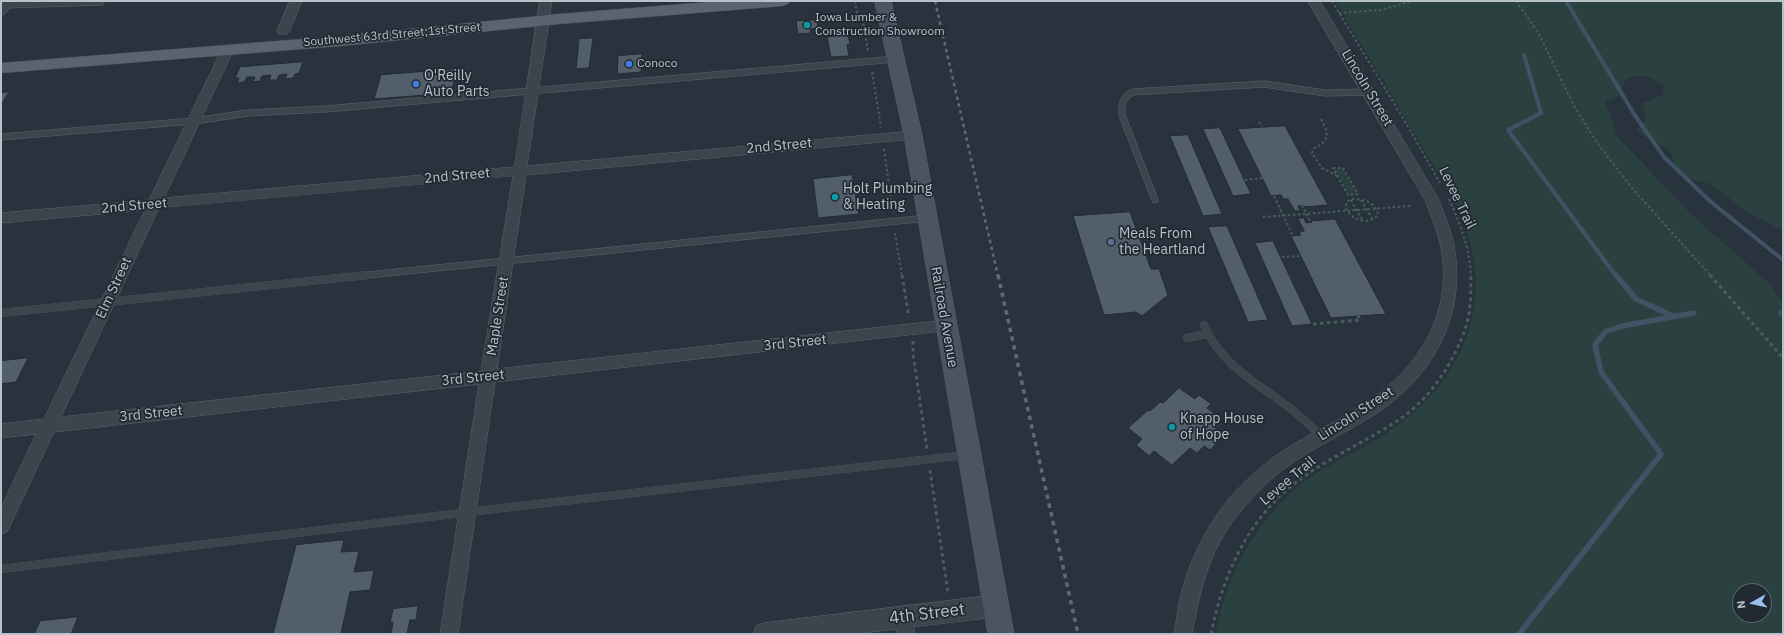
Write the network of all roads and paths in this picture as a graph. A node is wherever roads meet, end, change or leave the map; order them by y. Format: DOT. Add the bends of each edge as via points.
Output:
graph roads {
  1 [pos="296,1"];
  2 [pos="600,1"];
  3 [pos="782,1"];
  4 [pos="855,1"];
  5 [pos="884,1"];
  6 [pos="1314,1"];
  7 [pos="1332,1"];
  8 [pos="1412,1"];
  9 [pos="1516,1"];
  10 [pos="101,2"];
  11 [pos="6,6"];
  12 [pos="856,7"];
  13 [pos="544,10"];
  14 [pos="1339,13"];
  15 [pos="283,32"];
  16 [pos="228,49"];
  17 [pos="1,54"];
  18 [pos="896,59"];
  19 [pos="1,68"];
  20 [pos="532,91"];
  21 [pos="1369,92"];
  22 [pos="1321,119"];
  23 [pos="194,121"];
  24 [pos="1259,122"];
  25 [pos="1262,127"];
  26 [pos="913,135"];
  27 [pos="1,137"];
  28 [pos="520,170"];
  29 [pos="1337,176"];
  30 [pos="1262,178"];
  31 [pos="1245,180"];
  32 [pos="1444,190"];
  33 [pos="1353,194"];
  34 [pos="1274,196"];
  35 [pos="1447,196"];
  36 [pos="1355,199"];
  37 [pos="1361,199"];
  38 [pos="1155,200"];
  39 [pos="1351,200"];
  40 [pos="154,204"];
  41 [pos="1302,205"];
  42 [pos="1410,206"];
  43 [pos="1376,209"];
  44 [pos="1356,210"];
  45 [pos="1367,210"];
  46 [pos="1346,211"];
  47 [pos="1306,214"];
  48 [pos="1284,216"];
  49 [pos="1263,217"];
  50 [pos="1,218"];
  51 [pos="927,218"];
  52 [pos="1373,220"];
  53 [pos="1362,221"];
  54 [pos="1310,222"];
  55 [pos="1294,236"];
  56 [pos="1300,256"];
  57 [pos="1282,258"];
  58 [pos="506,261"];
  59 [pos="107,303"];
  60 [pos="1,313"];
  61 [pos="1358,316"];
  62 [pos="1313,324"];
  63 [pos="1204,325"];
  64 [pos="946,326"];
  65 [pos="1207,334"];
  66 [pos="1187,338"];
  67 [pos="1783,358"];
  68 [pos="489,376"];
  69 [pos="49,425"];
  70 [pos="1,431"];
  71 [pos="1322,436"];
  72 [pos="969,455"];
  73 [pos="468,512"];
  74 [pos="1,526"];
  75 [pos="1,569"];
  76 [pos="995,606"];
  77 [pos="905,625"];
  78 [pos="449,634"];
  79 [pos="764,634"];
  80 [pos="1001,634"];
  81 [pos="1183,634"];
  82 [pos="1211,634"];
  1 -- 15 [label="street"];
  2 -- 13 [label="main road, Southwest 63rd Street;1st Street"];
  3 -- 13 [label="main road, Southwest 63rd Street;1st Street"];
  4 -- 12 [label="path"];
  5 -- 18 [label="main road, Railroad Avenue"];
  6 -- 21 [label="street, Lincoln Street"];
  7 -- 14 [label="path, Levee Trail"];
  8 -- 14 [label="path" via="1381,10"];
  9 -- 67 [label="path" via="1539,32 1594,139 1657,216"];
  10 -- 11 [label="lane"];
  13 -- 15 [label="main road, Southwest 63rd Street;1st Street"];
  13 -- 16 [label="main road, Southwest 63rd Street;1st Street" via="371,38"];
  13 -- 20 [label="street, Maple Street"];
  14 -- 32 [label="path, Levee Trail"];
  15 -- 17 [label="main road, Southwest 63rd Street;1st Street"];
  16 -- 19 [label="main road, Southwest 63rd Street;1st Street"];
  16 -- 23 [label="street, Elm Street"];
  18 -- 20 [label="lane"];
  18 -- 26 [label="main road, Railroad Avenue"];
  20 -- 23 [label="lane" via="255,113"];
  20 -- 28 [label="street, Maple Street"];
  21 -- 38 [label="lane" via="1325,93 1264,84 1134,92 1125,96 1121,104 1122,115"];
  21 -- 71 [label="street, Lincoln Street" via="1432,200 1441,222 1449,258 1444,318 1423,358 1392,393"];
  22 -- 29 [label="path" via="1328,132 1328,138 1314,149 1312,154 1321,167"];
  23 -- 27 [label="lane"];
  23 -- 40 [label="street, Elm Street"];
  24 -- 25 [label="path"];
  26 -- 28 [label="street, 2nd Street"];
  26 -- 51 [label="main road, Railroad Avenue"];
  28 -- 40 [label="street, 2nd Street"];
  28 -- 58 [label="street, Maple Street"];
  29 -- 33 [label="path" via="1348,194"];
  29 -- 33 [label="path" via="1333,168 1343,168 1358,194"];
  30 -- 31 [label="path"];
  33 -- 36 [label="path"];
  34 -- 48 [label="path"];
  35 -- 82 [label="path, Levee Trail" via="1464,234 1472,272 1470,308 1455,355 1440,378 1413,409 1398,421 1312,470 1264,513 1250,533 1228,576"];
  36 -- 37 [label="path"];
  36 -- 39 [label="path"];
  37 -- 43 [label="path" via="1373,204"];
  37 -- 45 [label="path"];
  39 -- 44 [label="path"];
  39 -- 46 [label="path" via="1346,204"];
  40 -- 50 [label="street, 2nd Street"];
  40 -- 59 [label="street, Elm Street"];
  41 -- 47 [label="path"];
  42 -- 43 [label="path"];
  43 -- 45 [label="path"];
  43 -- 52 [label="path" via="1378,216"];
  44 -- 45 [label="path"];
  44 -- 46 [label="path"];
  44 -- 53 [label="path"];
  45 -- 52 [label="path"];
  46 -- 47 [label="path"];
  46 -- 53 [label="path"];
  47 -- 48 [label="path"];
  47 -- 54 [label="path"];
  48 -- 49 [label="path"];
  48 -- 55 [label="path"];
  51 -- 58 [label="lane"];
  51 -- 64 [label="main road, Railroad Avenue"];
  52 -- 53 [label="path"];
  56 -- 57 [label="path"];
  58 -- 59 [label="lane"];
  58 -- 68 [label="street, Maple Street"];
  59 -- 60 [label="lane"];
  59 -- 69 [label="street, Elm Street"];
  61 -- 62 [label="path" via="1360,320"];
  63 -- 65 [label="lane"];
  64 -- 68 [label="street, 3rd Street"];
  64 -- 72 [label="main road, Railroad Avenue"];
  65 -- 66 [label="lane"];
  65 -- 71 [label="lane" via="1223,357 1292,409"];
  68 -- 69 [label="street, 3rd Street"];
  68 -- 73 [label="street, Maple Street"];
  69 -- 70 [label="street, 3rd Street"];
  69 -- 74 [label="street, Elm Street"];
  71 -- 81 [label="street, Lincoln Street" via="1291,454 1266,473 1228,514 1202,560 1192,588"];
  72 -- 73 [label="lane"];
  72 -- 76 [label="main road, Railroad Avenue"];
  73 -- 75 [label="lane"];
  73 -- 78 [label="street, Maple Street"];
  76 -- 77 [label="street, 4th Street"];
  76 -- 80 [label="main road, Railroad Avenue"];
  77 -- 79 [label="street, 4th Street"];
}
